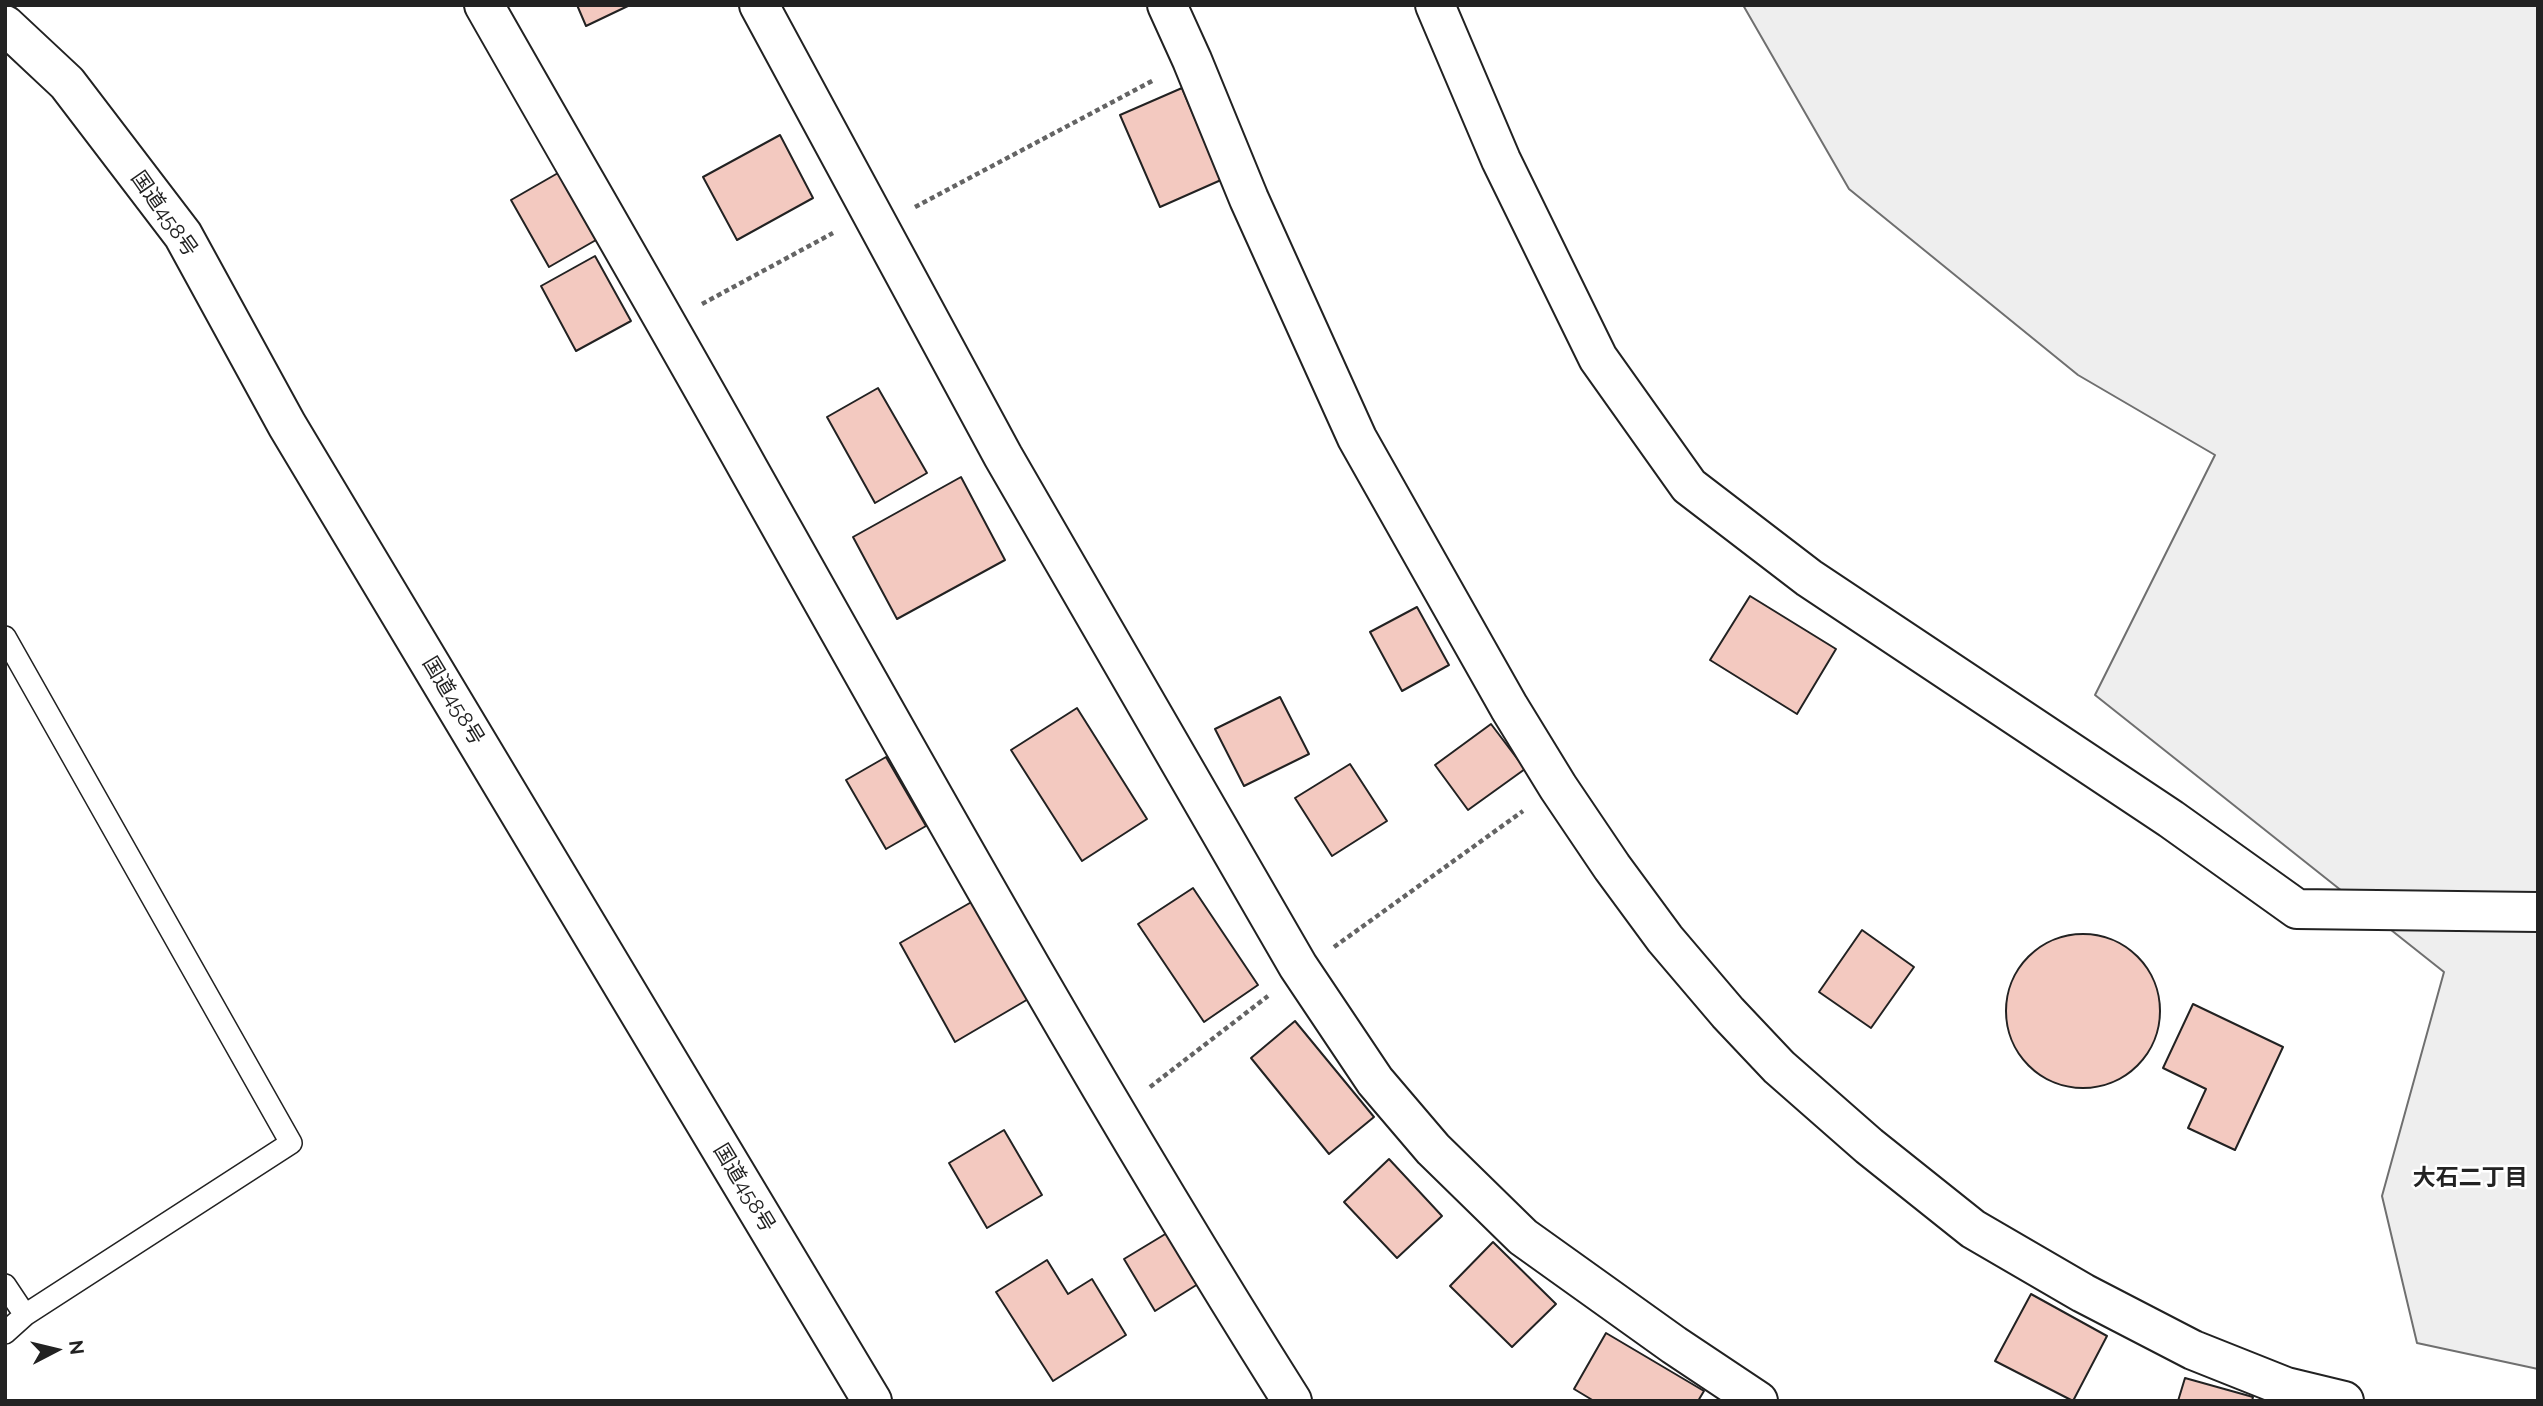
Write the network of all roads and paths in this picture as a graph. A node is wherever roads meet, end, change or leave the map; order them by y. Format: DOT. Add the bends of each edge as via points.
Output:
graph roads {
  1 [pos="484,5"];
  2 [pos="759,5"];
  3 [pos="1167,5"];
  4 [pos="1435,5"];
  5 [pos="5,25"];
  6 [pos="1192,60"];
  7 [pos="874,219"];
  8 [pos="666,324"];
  9 [pos="5,637"];
  10 [pos="1558,786"];
  11 [pos="2538,912"];
  12 [pos="1300,971"];
  13 [pos="1117,1113"];
  14 [pos="5,1285"];
  15 [pos="25,1315"];
  16 [pos="5,1333"];
  17 [pos="872,1401"];
  18 [pos="1292,1401"];
  19 [pos="1758,1401"];
  20 [pos="2344,1401"];
  1 -- 8 [label="main road"];
  2 -- 7 [label="main road"];
  3 -- 6 [label="main road"];
  4 -- 11 [label="main road" via="1501,160 1598,358 1689,486 1809,578 2171,819 2297,909"];
  5 -- 17 [label="main road, 国道458号" via="67,83 183,234 294,437"];
  6 -- 7 [label="path"];
  6 -- 10 [label="main road" via="1357,438"];
  7 -- 8 [label="path"];
  7 -- 12 [label="main road" via="1003,456"];
  8 -- 13 [label="main road" via="895,732"];
  9 -- 15 [label="lane" via="291,1143"];
  10 -- 12 [label="path"];
  10 -- 20 [label="main road" via="1657,929 1728,1013 1779,1067 1868,1146 1973,1229 2082,1293 2193,1350 2286,1387"];
  12 -- 13 [label="path"];
  12 -- 19 [label="main road" via="1375,1081 1433,1149 1523,1237"];
  13 -- 18 [label="main road"];
  14 -- 15 [label="lane"];
  15 -- 16 [label="lane"];
}
